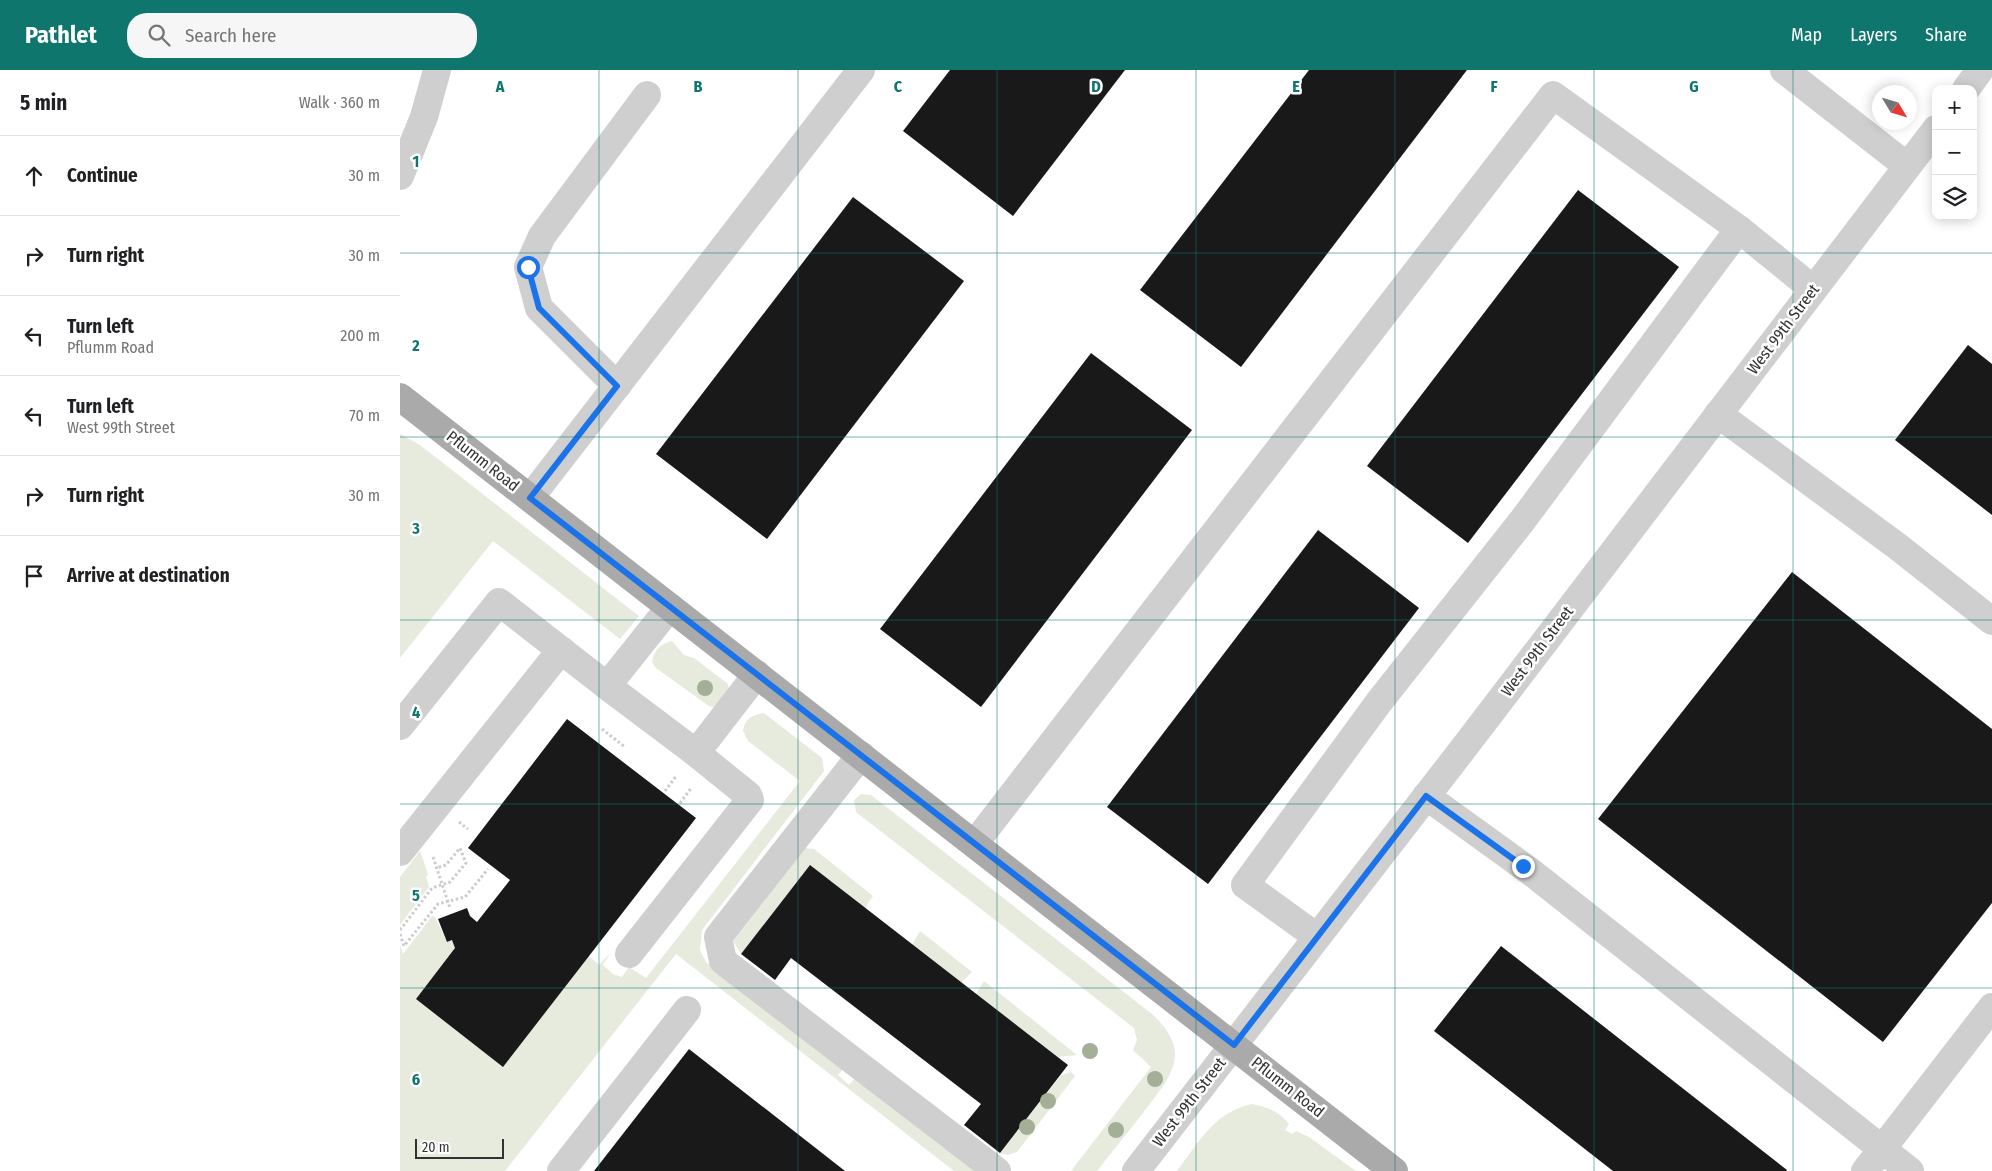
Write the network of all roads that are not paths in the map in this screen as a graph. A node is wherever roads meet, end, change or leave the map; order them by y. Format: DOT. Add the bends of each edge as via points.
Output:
graph roads {
  1 [pos="437,70"];
  2 [pos="861,70"];
  3 [pos="1784,70"];
  4 [pos="1980,70"];
  5 [pos="1969,85"];
  6 [pos="647,95"];
  7 [pos="1934,130"];
  8 [pos="1907,166"];
  9 [pos="400,176"];
  10 [pos="1739,229"];
  11 [pos="1813,289"];
  12 [pos="617,386"];
  13 [pos="400,397"];
  14 [pos="1718,414"];
  15 [pos="530,498"];
  16 [pos="670,606"];
  17 [pos="1992,621"];
  18 [pos="561,650"];
  19 [pos="757,674"];
  20 [pos="606,686"];
  21 [pos="400,726"];
  22 [pos="861,755"];
  23 [pos="688,763"];
  24 [pos="1426,796"];
  25 [pos="975,843"];
  26 [pos="400,852"];
  27 [pos="1317,937"];
  28 [pos="629,954"];
  29 [pos="1992,1008"];
  30 [pos="687,1010"];
  31 [pos="1234,1045"];
  32 [pos="1882,1150"];
  33 [pos="561,1171"];
  34 [pos="997,1171"];
  35 [pos="1136,1171"];
  36 [pos="1394,1171"];
  37 [pos="1865,1171"];
  38 [pos="1910,1171"];
  1 -- 9 [label="street" via="424,117"];
  2 -- 12 [label="street"];
  3 -- 8 [label="street"];
  4 -- 5 [label="street"];
  6 -- 12 [label="street" via="542,236 528,267 539,308"];
  7 -- 8 [label="street, West 99th Street"];
  8 -- 11 [label="street, West 99th Street"];
  10 -- 11 [label="street"];
  10 -- 25 [label="street" via="1553,95"];
  10 -- 27 [label="street" via="1522,521 1379,702 1245,885"];
  11 -- 14 [label="street, West 99th Street"];
  12 -- 15 [label="street"];
  13 -- 15 [label="main road, Pflumm Road"];
  14 -- 17 [label="street" via="1897,546"];
  14 -- 24 [label="street, West 99th Street"];
  15 -- 16 [label="main road, Pflumm Road"];
  16 -- 19 [label="main road, Pflumm Road"];
  16 -- 20 [label="street"];
  18 -- 20 [label="street"];
  18 -- 21 [label="street" via="499,602"];
  18 -- 26 [label="street"];
  19 -- 22 [label="main road, Pflumm Road"];
  19 -- 23 [label="street"];
  20 -- 23 [label="street"];
  22 -- 25 [label="main road, Pflumm Road"];
  22 -- 34 [label="street" via="718,937 723,961"];
  23 -- 28 [label="street" via="748,795 750,800"];
  24 -- 27 [label="street, West 99th Street"];
  24 -- 32 [label="street" via="1531,872"];
  25 -- 31 [label="main road, Pflumm Road"];
  27 -- 31 [label="street, West 99th Street"];
  29 -- 32 [label="street"];
  30 -- 33 [label="street"];
  31 -- 35 [label="street, West 99th Street"];
  31 -- 36 [label="main road, Pflumm Road"];
  32 -- 37 [label="street"];
  32 -- 38 [label="street"];
}
